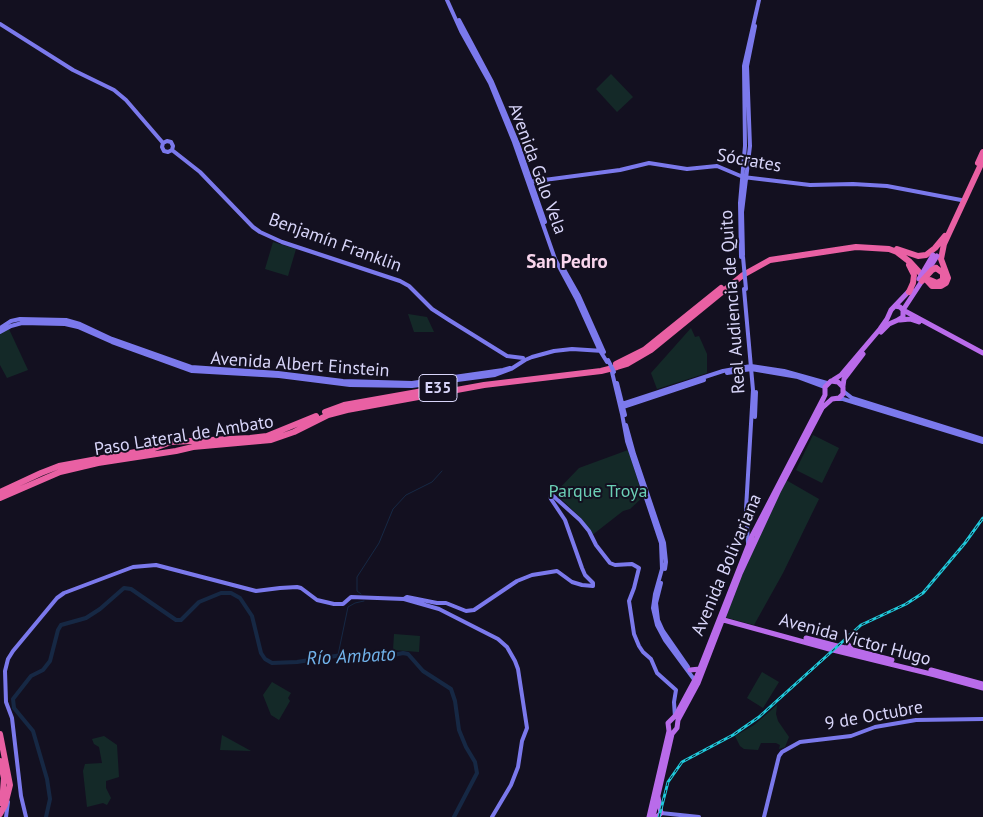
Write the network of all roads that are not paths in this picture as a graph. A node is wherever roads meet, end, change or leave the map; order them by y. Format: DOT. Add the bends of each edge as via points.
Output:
graph roads {
  1 [pos="448,0"];
  2 [pos="760,0"];
  3 [pos="0,24"];
  4 [pos="163,143"];
  5 [pos="172,150"];
  6 [pos="983,152"];
  7 [pos="983,160"];
  8 [pos="744,177"];
  9 [pos="530,182"];
  10 [pos="961,200"];
  11 [pos="943,242"];
  12 [pos="875,247"];
  13 [pos="901,250"];
  14 [pos="921,281"];
  15 [pos="909,292"];
  16 [pos="895,306"];
  17 [pos="903,310"];
  18 [pos="890,314"];
  19 [pos="899,320"];
  20 [pos="0,328"];
  21 [pos="0,332"];
  22 [pos="601,350"];
  23 [pos="983,355"];
  24 [pos="510,357"];
  25 [pos="524,359"];
  26 [pos="510,368"];
  27 [pos="752,368"];
  28 [pos="236,372"];
  29 [pos="828,384"];
  30 [pos="843,389"];
  31 [pos="825,394"];
  32 [pos="835,399"];
  33 [pos="621,406"];
  34 [pos="983,440"];
  35 [pos="0,492"];
  36 [pos="0,498"];
  37 [pos="754,530"];
  38 [pos="748,544"];
  39 [pos="404,599"];
  40 [pos="722,618"];
  41 [pos="848,636"];
  42 [pos="852,650"];
  43 [pos="700,669"];
  44 [pos="690,670"];
  45 [pos="697,681"];
  46 [pos="983,684"];
  47 [pos="983,688"];
  48 [pos="673,719"];
  49 [pos="983,719"];
  50 [pos="677,724"];
  51 [pos="671,730"];
  52 [pos="0,734"];
  53 [pos="0,761"];
  54 [pos="657,795"];
  55 [pos="8,797"];
  56 [pos="0,804"];
  57 [pos="0,814"];
  58 [pos="659,815"];
  59 [pos="6,817"];
  60 [pos="26,817"];
  61 [pos="492,817"];
  62 [pos="651,817"];
  63 [pos="699,817"];
  64 [pos="764,817"];
  1 -- 9 [label="street, Avenida Galo Vela" via="491,82"];
  2 -- 8 [label="street, Real Audiencia de Quito" via="744,66"];
  3 -- 4 [label="street" via="73,70 114,90"];
  4 -- 5 [label="street" via="171,142"];
  4 -- 5 [label="street" via="164,151"];
  5 -- 24 [label="street, Benjamín Franklin" via="200,172 260,232 400,280 432,309"];
  6 -- 10 [label="highway"];
  7 -- 11 [label="highway"];
  8 -- 9 [label="street, Sócrates" via="717,166 687,169 650,164"];
  8 -- 10 [label="street, Sócrates" via="810,185 888,186"];
  8 -- 27 [label="street, Real Audiencia de Quito, bridge" via="740,203 742,257"];
  9 -- 22 [label="street, Avenida Galo Vela" via="557,258 579,296"];
  10 -- 11 [label="highway"];
  11 -- 12 [label="highway" via="941,259 948,278 938,287 930,284 897,252"];
  11 -- 13 [label="highway, Paso Lateral de Ambato" via="922,256"];
  11 -- 14 [label="main road, bridge"];
  12 -- 15 [label="highway" via="900,257 912,270 913,282"];
  12 -- 36 [label="highway, Paso Lateral de Ambato / E35" via="813,253 763,263 651,350 617,367 484,385 346,410 271,440 193,447 98,463 60,472"];
  13 -- 14 [label="highway, bridge" via="931,280 943,280 944,275 936,268 932,270"];
  13 -- 35 [label="highway, Paso Lateral de Ambato / E35" via="866,243 769,257 740,273 644,350 616,364 465,384 344,405 267,436 172,442 152,449 59,466"];
  14 -- 15 [label="main road"];
  14 -- 17 [label="main road"];
  15 -- 16 [label="main road"];
  16 -- 17 [label="main road"];
  16 -- 18 [label="main road"];
  17 -- 19 [label="main road"];
  17 -- 23 [label="main road"];
  18 -- 19 [label="main road"];
  18 -- 29 [label="main road" via="842,376"];
  19 -- 23 [label="main road" via="916,320"];
  19 -- 30 [label="main road, Avenida Bolivariana" via="888,324 851,369"];
  20 -- 28 [label="street, Avenida Albert Einstein" via="20,319 66,320 180,364"];
  21 -- 28 [label="street, Avenida Albert Einstein" via="19,323 65,324 180,367 198,372"];
  22 -- 25 [label="street, Avenida Albert Einstein" via="562,347"];
  22 -- 33 [label="street, Avenida Galo Vela, bridge" via="613,372"];
  24 -- 25 [label="street, Benjamín Franklin"];
  24 -- 26 [label="street"];
  25 -- 26 [label="street, Avenida Albert Einstein"];
  25 -- 28 [label="street, Avenida Albert Einstein" via="500,374 407,386 342,385"];
  26 -- 28 [label="street, Avenida Albert Einstein" via="406,383"];
  27 -- 29 [label="street" via="784,371"];
  27 -- 33 [label="street"];
  27 -- 37 [label="street, Real Audiencia de Quito" via="756,400 748,516 749,529"];
  27 -- 38 [label="street, Real Audiencia de Quito" via="746,509"];
  29 -- 30 [label="main road" via="838,382"];
  29 -- 31 [label="main road, Avenida Bolivariana"];
  30 -- 32 [label="main road, Avenida Bolivariana" via="841,396"];
  30 -- 34 [label="street" via="852,398"];
  31 -- 32 [label="main road"];
  31 -- 37 [label="main road, Avenida Bolivariana"];
  32 -- 34 [label="street"];
  32 -- 40 [label="main road, Avenida Bolivariana" via="822,408 779,490"];
  33 -- 44 [label="street, Avenida Galo Vela" via="664,543 666,562 656,603 658,620 662,631"];
  33 -- 45 [label="street, Avenida Galo Vela" via="627,441 661,543 662,569 654,608 657,625"];
  37 -- 38 [label="main road, Avenida Bolivariana"];
  38 -- 40 [label="main road, Avenida Bolivariana"];
  39 -- 48 [label="street" via="446,603 460,610 472,611 525,577 557,571 572,582 593,586 582,568 565,520 550,497 552,494 580,520 610,563 632,564 639,568 629,601 634,634 658,673 676,690"];
  39 -- 60 [label="street" via="357,598 334,604 317,600 297,587 256,591 156,565 133,567 64,593 56,598 13,651 5,671 6,702 12,718"];
  39 -- 61 [label="street" via="444,612 498,639 516,660 527,728 511,785"];
  40 -- 42 [label="main road, Avenida Victor Hugo"];
  40 -- 43 [label="main road, Avenida Bolivariana"];
  40 -- 45 [label="main road, Avenida Bolivariana"];
  40 -- 47 [label="main road, Avenida Victor Hugo"];
  41 -- 42 [label="main road" via="847,643"];
  42 -- 46 [label="main road, Avenida Victor Hugo"];
  43 -- 44 [label="main road"];
  43 -- 45 [label="main road, Avenida Bolivariana"];
  44 -- 45 [label="street, Avenida Galo Vela"];
  45 -- 48 [label="main road, Avenida Bolivariana"];
  45 -- 50 [label="main road, Avenida Bolivariana"];
  48 -- 50 [label="main road"];
  48 -- 51 [label="main road, Avenida Bolivariana" via="668,724"];
  49 -- 64 [label="street, 9 de Octubre" via="916,720 876,727 851,736 800,742 779,756"];
  50 -- 51 [label="main road, Avenida Bolivariana" via="677,728"];
  51 -- 54 [label="main road"];
  51 -- 62 [label="main road"];
  52 -- 55 [label="highway" via="10,777"];
  53 -- 56 [label="highway" via="4,778"];
  54 -- 58 [label="main road"];
  54 -- 62 [label="main road"];
  55 -- 57 [label="highway"];
  55 -- 59 [label="street"];
  58 -- 63 [label="street"];
}
